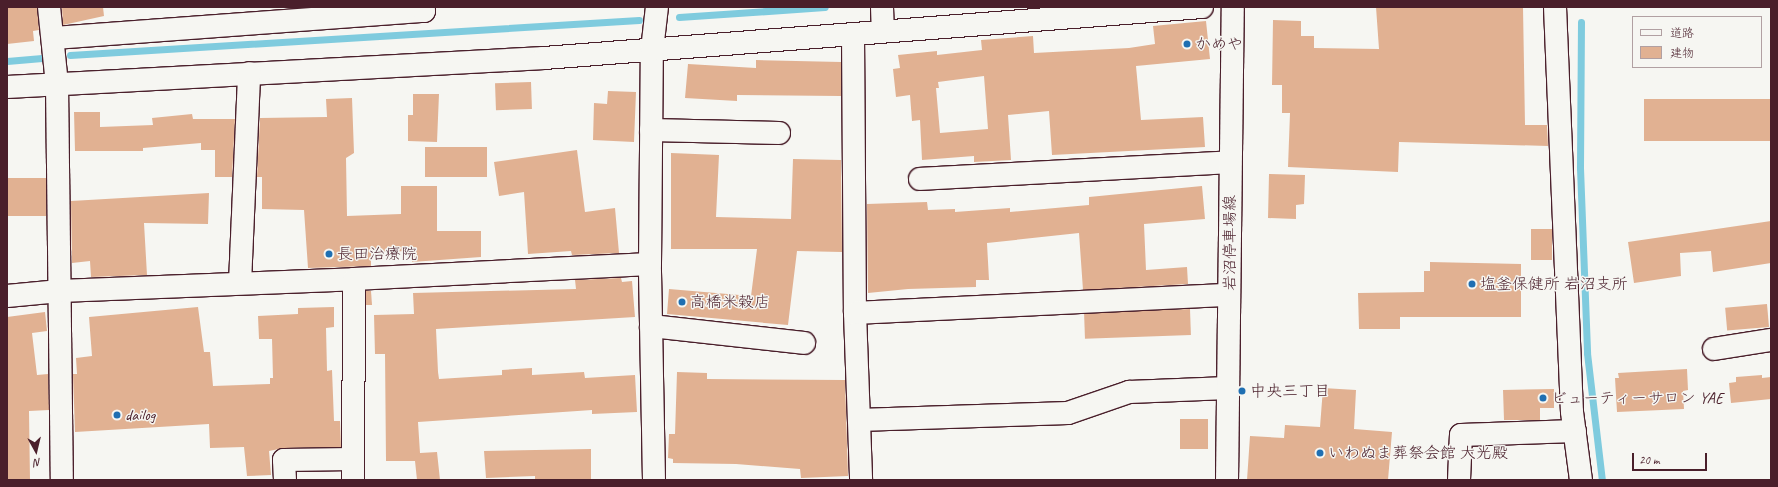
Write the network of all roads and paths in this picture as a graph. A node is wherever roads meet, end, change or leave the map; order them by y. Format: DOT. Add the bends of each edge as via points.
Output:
graph roads {
  1 [pos="50,7"];
  2 [pos="424,7"];
  3 [pos="657,7"];
  4 [pos="882,7"];
  5 [pos="1202,7"];
  6 [pos="1233,7"];
  7 [pos="1555,7"];
  8 [pos="883,31"];
  9 [pos="853,34"];
  10 [pos="54,38"];
  11 [pos="652,50"];
  12 [pos="249,73"];
  13 [pos="57,84"];
  14 [pos="7,87"];
  15 [pos="651,130"];
  16 [pos="779,133"];
  17 [pos="1230,162"];
  18 [pos="920,179"];
  19 [pos="650,264"];
  20 [pos="354,279"];
  21 [pos="240,283"];
  22 [pos="60,291"];
  23 [pos="1229,295"];
  24 [pos="7,296"];
  25 [pos="855,313"];
  26 [pos="651,326"];
  27 [pos="1771,340"];
  28 [pos="804,342"];
  29 [pos="1714,349"];
  30 [pos="1228,388"];
  31 [pos="859,420"];
  32 [pos="1575,431"];
  33 [pos="353,470"];
  34 [pos="62,480"];
  35 [pos="285,480"];
  36 [pos="654,480"];
  37 [pos="861,480"];
  38 [pos="1227,480"];
  39 [pos="1459,480"];
  40 [pos="1581,480"];
  1 -- 10 [label="street"];
  2 -- 10 [label="street" via="424,11"];
  3 -- 11 [label="street"];
  4 -- 8 [label="street"];
  5 -- 8 [label="street"];
  6 -- 17 [label="street, 岩沼停車場線"];
  7 -- 32 [label="street"];
  8 -- 9 [label="street"];
  9 -- 11 [label="street"];
  9 -- 25 [label="street"];
  10 -- 13 [label="street"];
  11 -- 12 [label="street"];
  11 -- 15 [label="street"];
  12 -- 13 [label="street"];
  12 -- 21 [label="street"];
  13 -- 14 [label="street"];
  13 -- 22 [label="street"];
  15 -- 16 [label="street"];
  15 -- 19 [label="street"];
  17 -- 18 [label="street"];
  17 -- 23 [label="street, 岩沼停車場線"];
  19 -- 20 [label="street"];
  19 -- 26 [label="street"];
  20 -- 21 [label="street"];
  20 -- 33 [label="street"];
  21 -- 22 [label="street"];
  22 -- 24 [label="street"];
  22 -- 34 [label="street"];
  23 -- 25 [label="street"];
  23 -- 30 [label="street, 岩沼停車場線"];
  25 -- 31 [label="street"];
  26 -- 28 [label="street"];
  26 -- 36 [label="street"];
  27 -- 29 [label="street"];
  30 -- 31 [label="street" via="1129,392 1068,413"];
  30 -- 38 [label="street, 岩沼停車場線"];
  31 -- 37 [label="street"];
  32 -- 39 [label="street" via="1461,435"];
  32 -- 40 [label="street"];
  33 -- 35 [label="street" via="284,460"];
}
